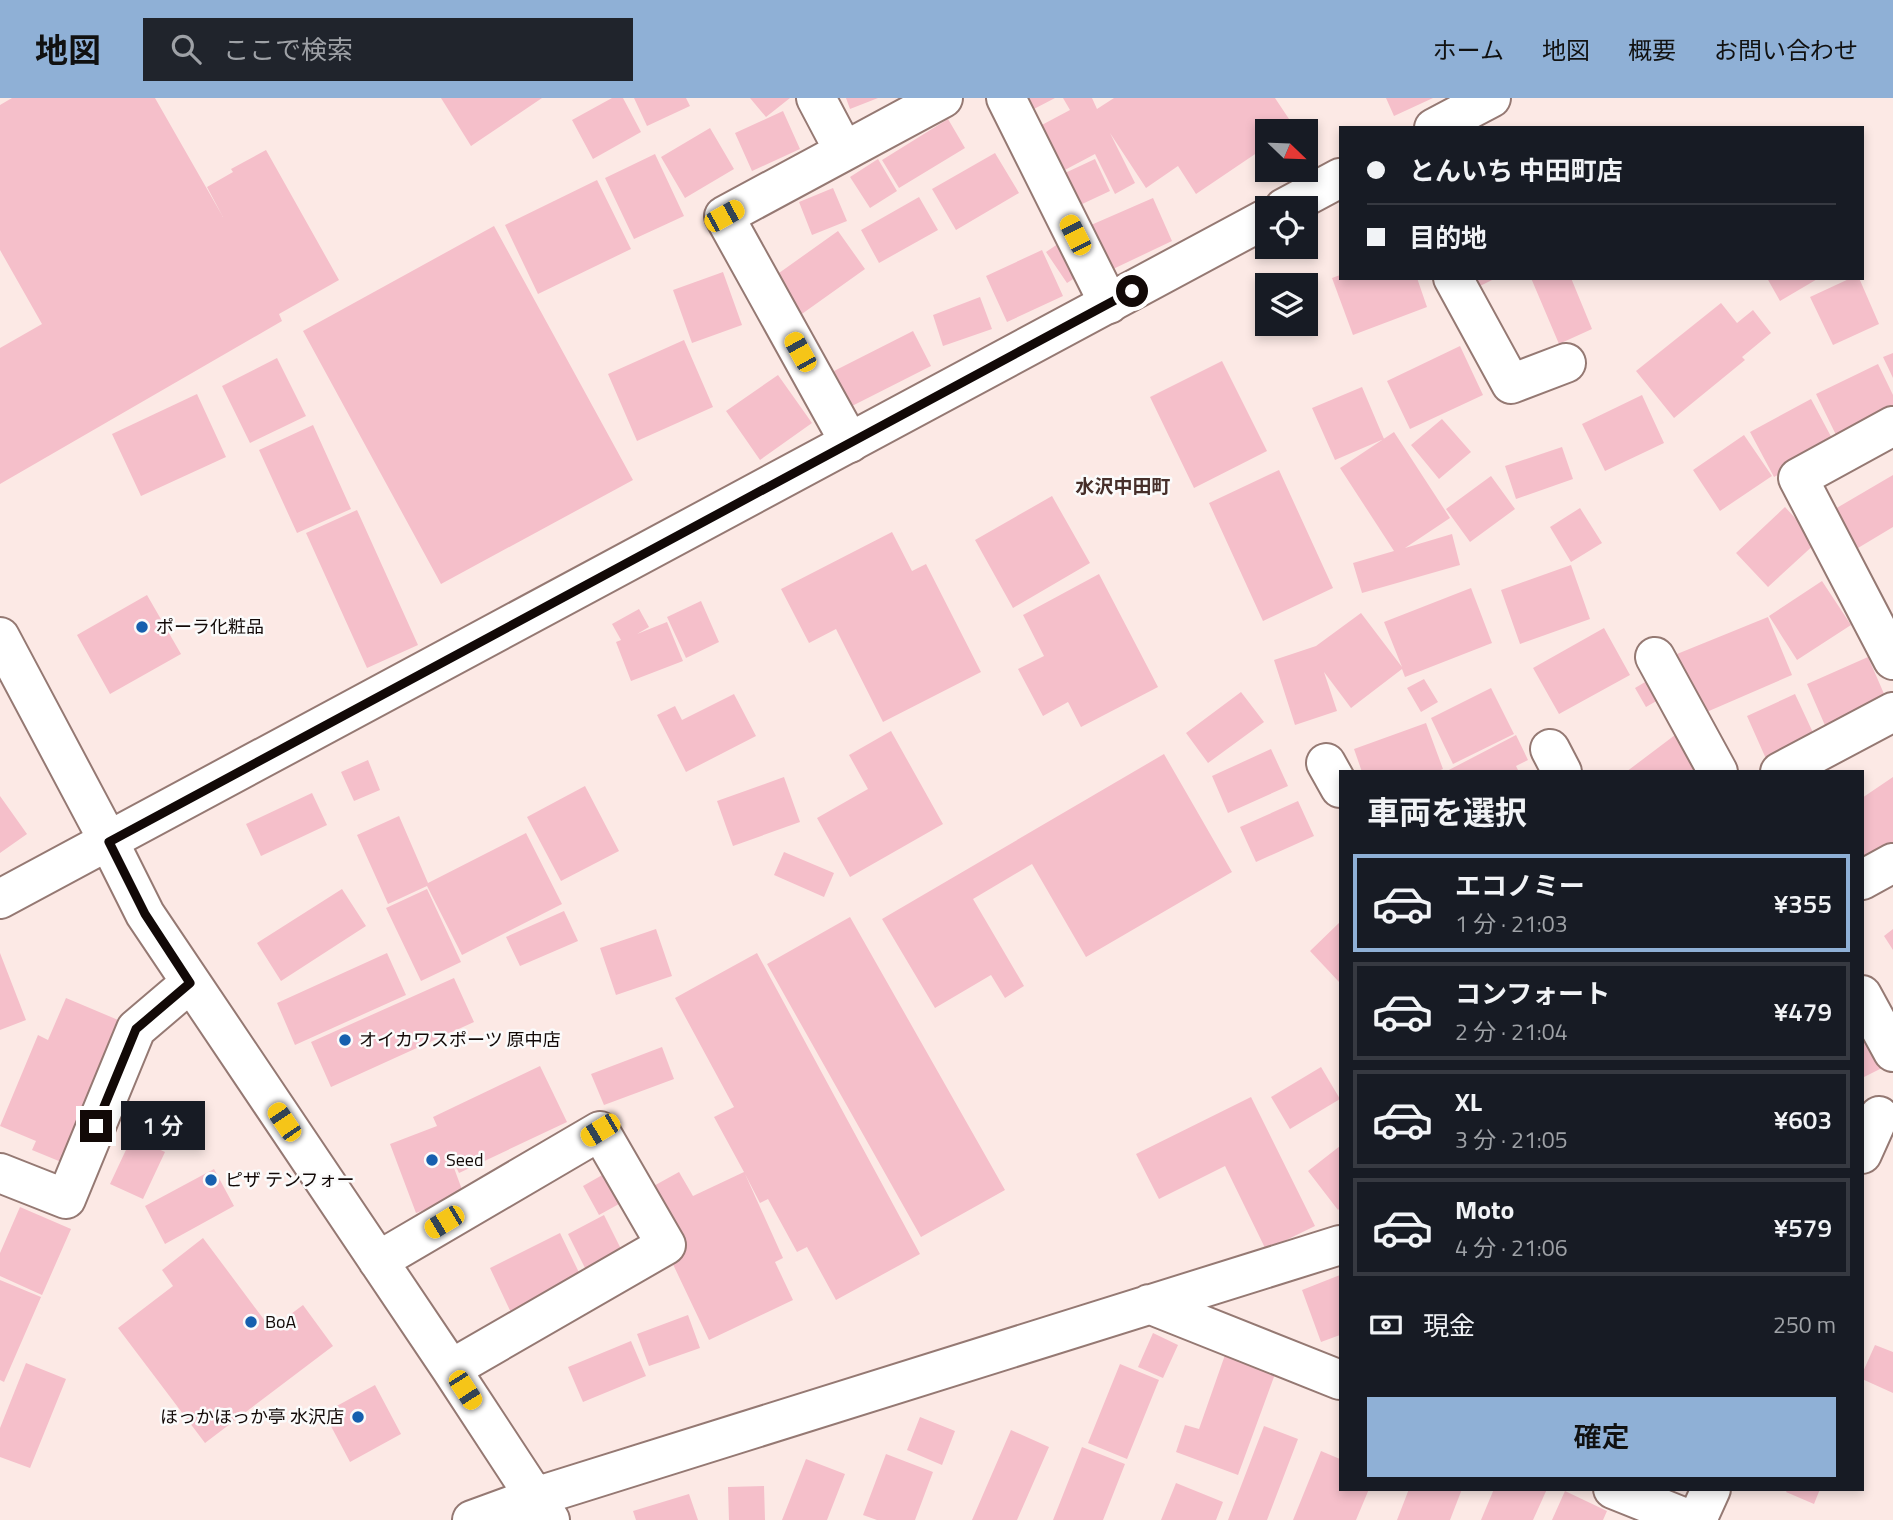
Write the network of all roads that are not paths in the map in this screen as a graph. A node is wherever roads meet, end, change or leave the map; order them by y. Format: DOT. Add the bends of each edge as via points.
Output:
graph roads {
  1 [pos="816,98"];
  2 [pos="943,98"];
  3 [pos="1006,98"];
  4 [pos="1491,98"];
  5 [pos="1438,126"];
  6 [pos="844,151"];
  7 [pos="1339,179"];
  8 [pos="1306,196"];
  9 [pos="1255,225"];
  10 [pos="1454,280"];
  11 [pos="1109,304"];
  12 [pos="1566,363"];
  13 [pos="1893,426"];
  14 [pos="850,443"];
  15 [pos="0,637"];
  16 [pos="1655,657"];
  17 [pos="1893,660"];
  18 [pos="1893,712"];
  19 [pos="1717,770"];
  20 [pos="1784,770"];
  21 [pos="109,842"];
  22 [pos="1893,863"];
  23 [pos="1864,879"];
  24 [pos="0,899"];
  25 [pos="190,983"];
  26 [pos="1864,999"];
  27 [pos="1893,1052"];
  28 [pos="1878,1116"];
  29 [pos="1864,1149"];
  30 [pos="0,1173"];
  31 [pos="1339,1245"];
  32 [pos="378,1261"];
  33 [pos="1149,1304"];
  34 [pos="451,1369"];
  35 [pos="1339,1380"];
  36 [pos="1619,1491"];
  37 [pos="1710,1491"];
  38 [pos="542,1509"];
  39 [pos="472,1520"];
  40 [pos="1690,1520"];
  41 [pos="1697,1520"];
  1 -- 6 [label="main road"];
  2 -- 6 [label="main road"];
  3 -- 11 [label="main road"];
  4 -- 5 [label="main road"];
  6 -- 14 [label="main road" via="724,216"];
  7 -- 8 [label="main road"];
  9 -- 11 [label="main road"];
  10 -- 12 [label="main road" via="1511,384"];
  11 -- 14 [label="main road"];
  13 -- 17 [label="main road" via="1798,478"];
  14 -- 21 [label="main road"];
  15 -- 21 [label="main road"];
  16 -- 19 [label="main road"];
  18 -- 20 [label="main road"];
  21 -- 24 [label="main road"];
  21 -- 25 [label="main road" via="145,914"];
  22 -- 23 [label="main road"];
  25 -- 30 [label="main road" via="136,1029 66,1199"];
  25 -- 32 [label="main road"];
  26 -- 27 [label="main road"];
  28 -- 29 [label="main road"];
  31 -- 33 [label="main road"];
  32 -- 34 [label="main road"];
  32 -- 34 [label="main road" via="600,1130 666,1245"];
  33 -- 35 [label="main road"];
  33 -- 38 [label="main road"];
  34 -- 38 [label="main road"];
  36 -- 40 [label="main road"];
  37 -- 41 [label="main road"];
  38 -- 39 [label="main road"];
}
